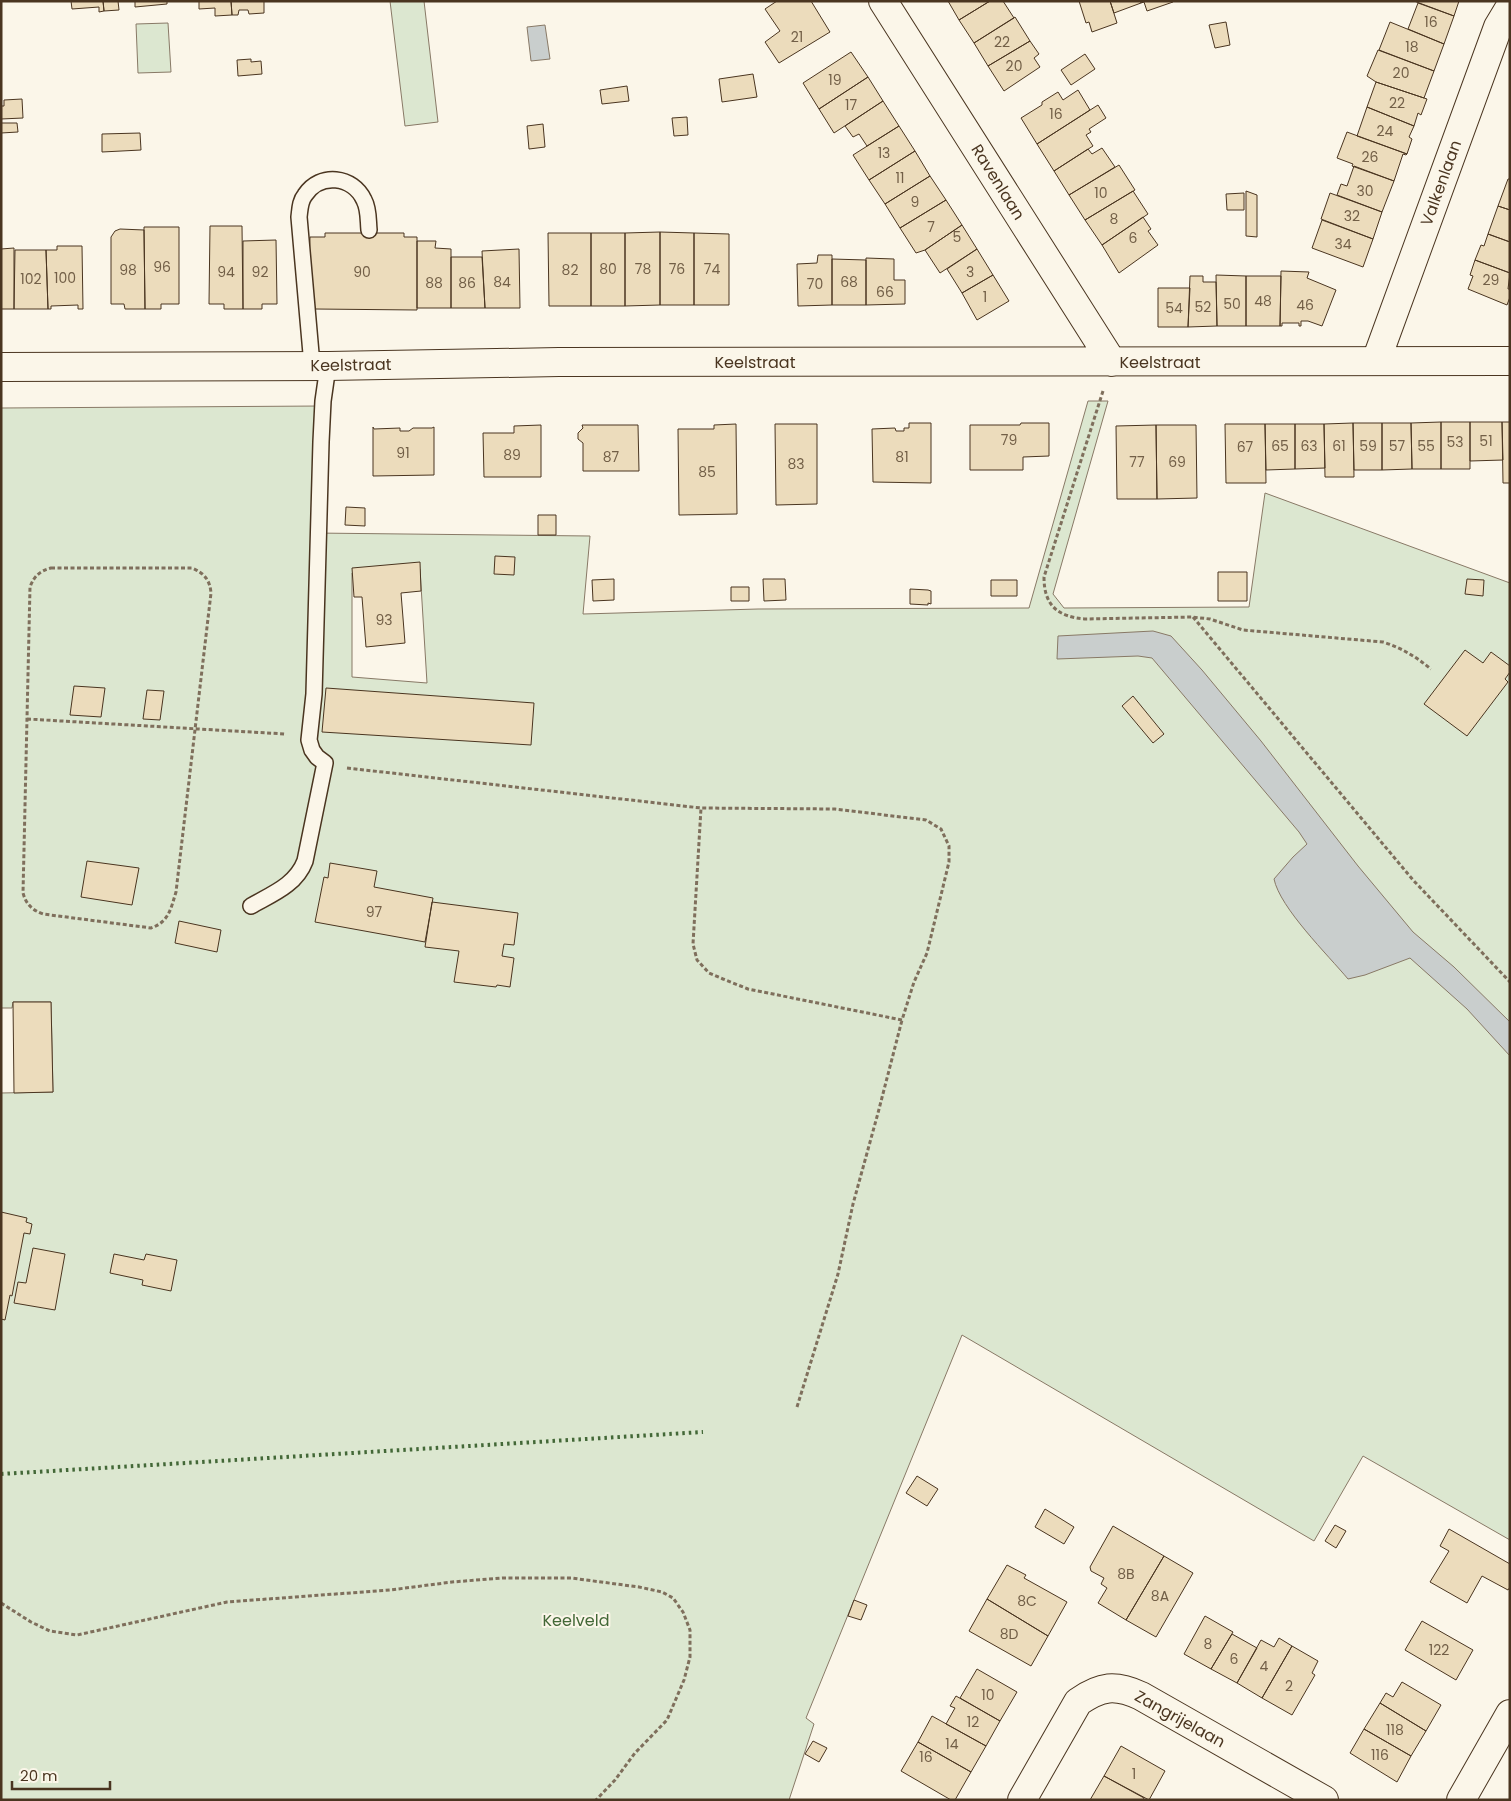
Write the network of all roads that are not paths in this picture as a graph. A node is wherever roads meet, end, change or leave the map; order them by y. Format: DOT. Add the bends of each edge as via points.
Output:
graph roads {
  1 [pos="883,1"];
  2 [pos="1510,7"];
  3 [pos="369,230"];
  4 [pos="1376,361"];
  5 [pos="1510,361"];
  6 [pos="1112,362"];
  7 [pos="320,365"];
  8 [pos="1,367"];
  9 [pos="251,906"];
  10 [pos="1510,1714"];
  11 [pos="1022,1800"];
  12 [pos="1324,1800"];
  13 [pos="1461,1800"];
  1 -- 6 [label="street, Ravenlaan"];
  2 -- 4 [label="street, Valkenlaan" via="1498,27"];
  3 -- 7 [label="lane" via="365,201 351,184 330,179 310,188 304,196 299,217"];
  4 -- 5 [label="street, Keelstraat"];
  4 -- 6 [label="street, Keelstraat"];
  6 -- 7 [label="street, Keelstraat"];
  7 -- 8 [label="street, Keelstraat"];
  7 -- 9 [label="lane" via="323,401 314,694 309,735 312,750 325,763 302,870 288,885"];
  10 -- 13 [label="street"];
  11 -- 12 [label="street, Zangrijelaan" via="1078,1702 1092,1692 1108,1688 1125,1689 1140,1696"];
}
